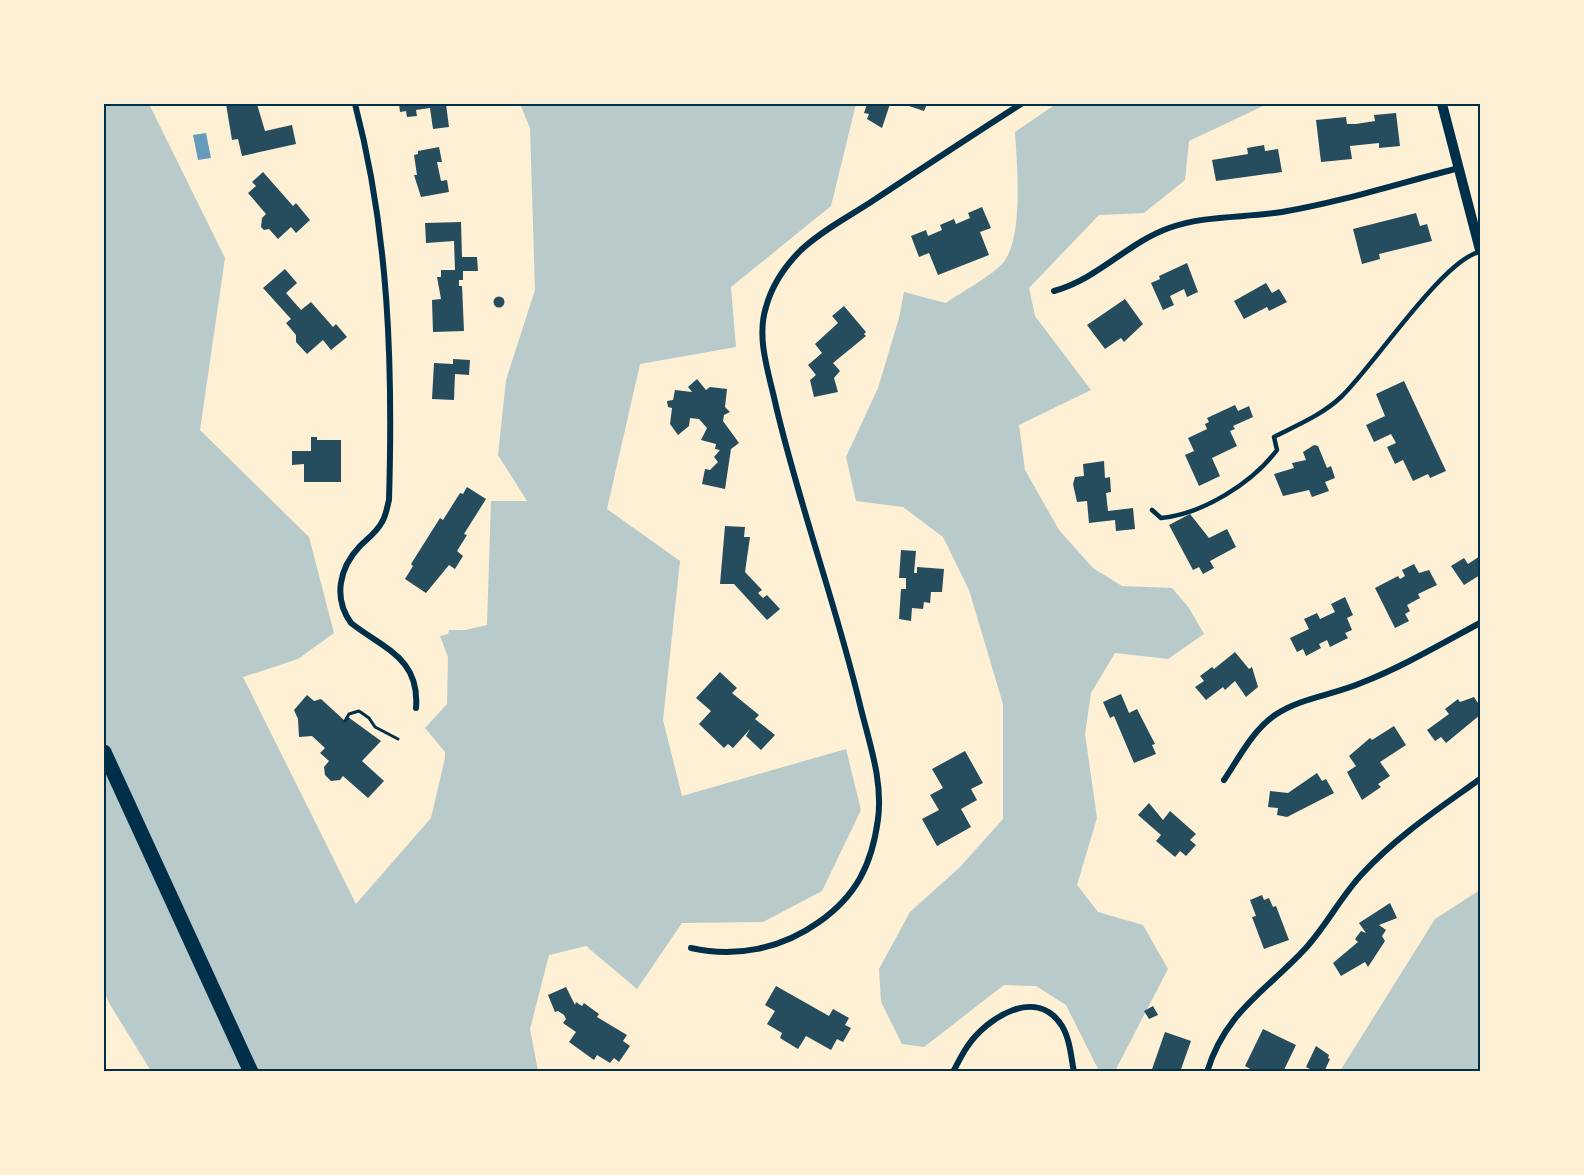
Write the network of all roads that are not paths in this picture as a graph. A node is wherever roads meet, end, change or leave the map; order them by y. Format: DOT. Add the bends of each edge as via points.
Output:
graph roads {
  1 [pos="355,104"];
  2 [pos="1021,104"];
  3 [pos="1442,104"];
  4 [pos="1459,168"];
  5 [pos="1480,251"];
  6 [pos="1054,291"];
  7 [pos="1152,510"];
  8 [pos="1480,623"];
  9 [pos="416,708"];
  10 [pos="104,752"];
  11 [pos="1480,779"];
  12 [pos="1224,780"];
  13 [pos="691,948"];
  14 [pos="251,1071"];
  15 [pos="954,1071"];
  16 [pos="1074,1071"];
  17 [pos="1207,1071"];
  1 -- 9 [label="street" via="375,191 386,292 390,471 389,500 382,523 348,561 340,596 351,623 406,663 418,690"];
  2 -- 13 [label="street" via="820,235 787,265 766,305 761,327 764,351 783,437 842,629 877,773 878,817 863,874 848,900 813,926 787,940 745,952"];
  3 -- 4 [label="street"];
  4 -- 5 [label="street"];
  4 -- 6 [label="street" via="1284,212 1178,225 1147,238 1091,277"];
  5 -- 7 [label="lane" via="1446,274 1341,398 1274,437 1277,450 1264,467 1212,502 1171,517 1161,518"];
  8 -- 12 [label="street" via="1383,674 1296,704 1274,716 1249,742"];
  10 -- 14 [label="highway"];
  11 -- 17 [label="street" via="1410,830 1363,872 1306,948 1252,997 1232,1021"];
  15 -- 16 [label="street" via="967,1046 982,1030 1012,1010 1036,1006 1054,1016 1063,1027"];
}
